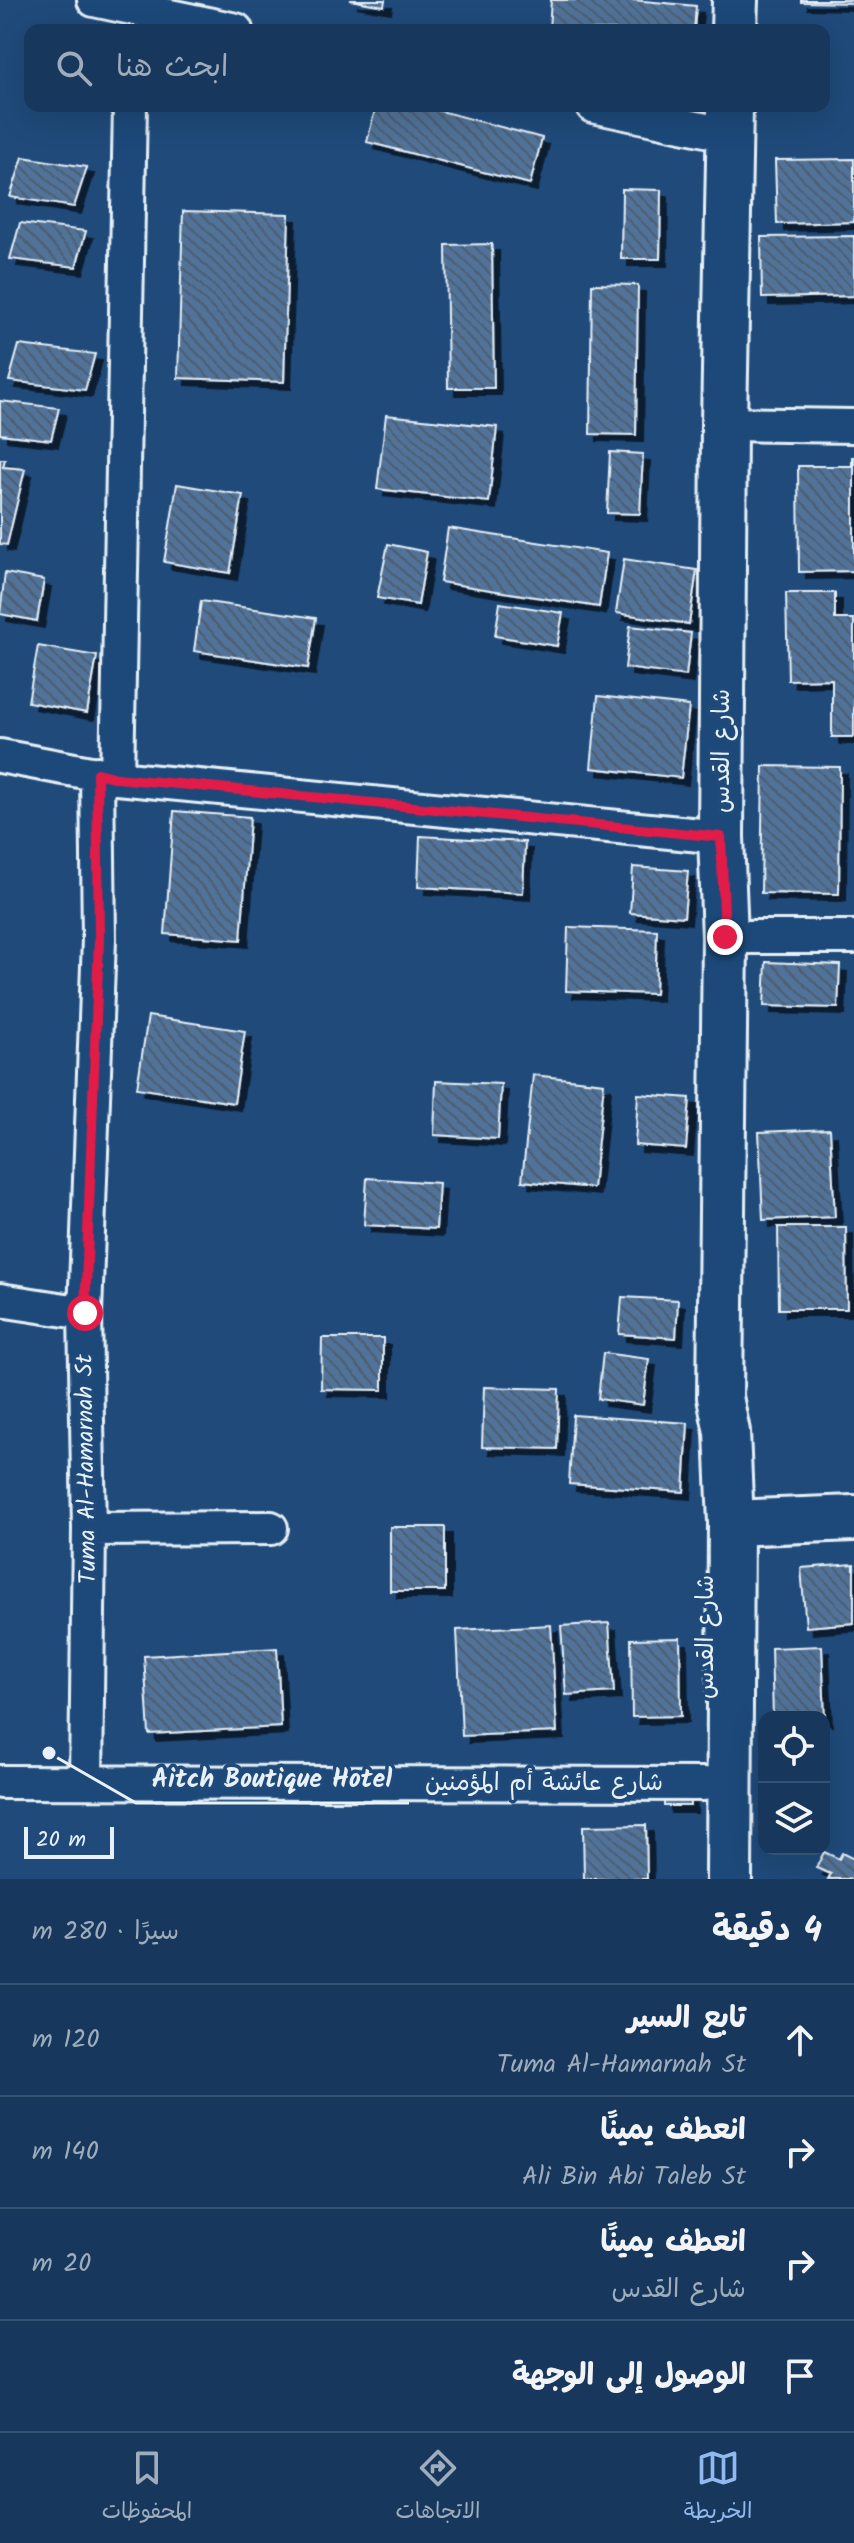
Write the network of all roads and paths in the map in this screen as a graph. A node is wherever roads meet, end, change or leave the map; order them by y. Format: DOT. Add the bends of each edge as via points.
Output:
graph roads {
  1 [pos="94,0"];
  2 [pos="735,0"];
  3 [pos="131,13"];
  4 [pos="199,24"];
  5 [pos="734,24"];
  6 [pos="130,112"];
  7 [pos="651,112"];
  8 [pos="729,120"];
  9 [pos="724,424"];
  10 [pos="854,426"];
  11 [pos="0,756"];
  12 [pos="107,776"];
  13 [pos="721,837"];
  14 [pos="725,937"];
  15 [pos="854,937"];
  16 [pos="0,1300"];
  17 [pos="85,1313"];
  18 [pos="854,1518"];
  19 [pos="718,1524"];
  20 [pos="271,1528"];
  21 [pos="89,1529"];
  22 [pos="0,1782"];
  23 [pos="86,1782"];
  24 [pos="704,1784"];
  25 [pos="717,1862"];
  1 -- 3 [label="street"];
  2 -- 5 [label="main road"];
  3 -- 4 [label="street"];
  6 -- 12 [label="street, Tuma Al-Hamarnah St"];
  7 -- 8 [label="street"];
  8 -- 9 [label="main road, شارع القدس"];
  9 -- 10 [label="street"];
  9 -- 13 [label="main road, شارع القدس"];
  11 -- 12 [label="street"];
  12 -- 13 [label="street"];
  12 -- 17 [label="street, Tuma Al-Hamarnah St"];
  13 -- 14 [label="main road, شارع القدس"];
  14 -- 15 [label="street"];
  14 -- 19 [label="main road, شارع القدس" via="720,1397 710,1431"];
  16 -- 17 [label="street"];
  17 -- 21 [label="street, Tuma Al-Hamarnah St"];
  18 -- 19 [label="main road"];
  19 -- 24 [label="main road, شارع القدس"];
  19 -- 25 [label="main road, شارع القدس"];
  20 -- 21 [label="street"];
  21 -- 23 [label="street, Tuma Al-Hamarnah St"];
  22 -- 23 [label="street, شارع عائشة أم المؤمنين"];
  23 -- 24 [label="street, شارع عائشة أم المؤمنين"];
  24 -- 25 [label="main road, شارع القدس"];
}
